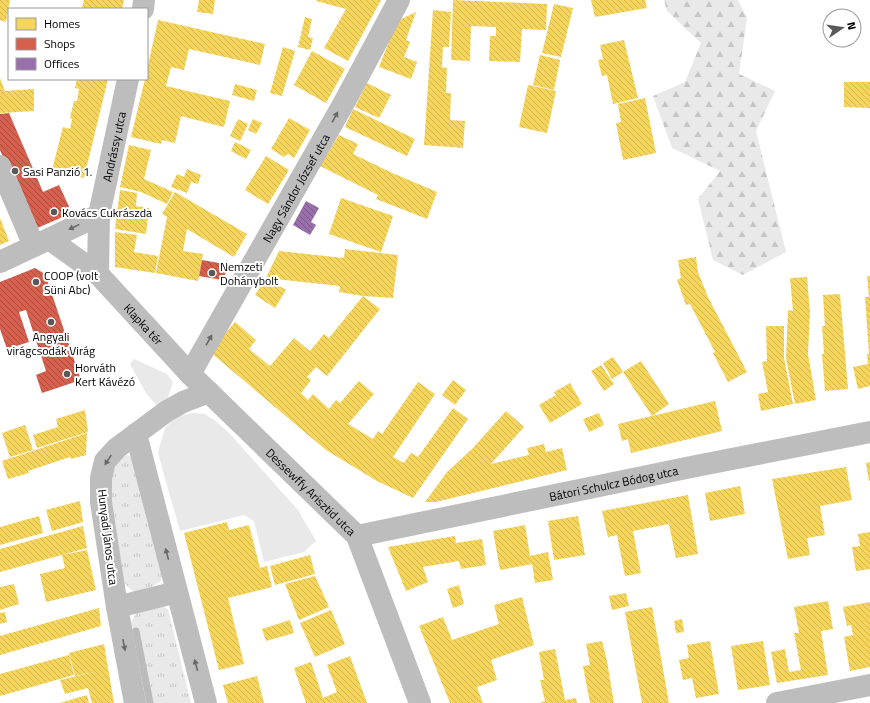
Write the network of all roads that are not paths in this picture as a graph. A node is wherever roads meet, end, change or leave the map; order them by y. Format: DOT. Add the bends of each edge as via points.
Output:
graph roads {
  1 [pos="400,0"];
  2 [pos="128,80"];
  3 [pos="0,166"];
  4 [pos="99,215"];
  5 [pos="41,243"];
  6 [pos="0,262"];
  7 [pos="98,274"];
  8 [pos="190,374"];
  9 [pos="209,392"];
  10 [pos="870,432"];
  11 [pos="136,434"];
  12 [pos="357,536"];
  13 [pos="177,592"];
  14 [pos="117,607"];
  15 [pos="870,685"];
  16 [pos="135,703"];
  17 [pos="206,703"];
  18 [pos="420,703"];
  19 [pos="777,703"];
  8 -- 1 [label="street, Nagy Sándor József utca, one-way"];
  2 -- 4 [label="street, Andrássy utca"];
  3 -- 5 [label="street"];
  4 -- 5 [label="street, one-way"];
  4 -- 7 [label="street"];
  5 -- 6 [label="street"];
  5 -- 7 [label="street, Klapka tér"];
  7 -- 8 [label="street, Klapka tér"];
  8 -- 9 [label="street, Dessewffy Arisztid utca"];
  9 -- 11 [label="street, Hunyadi János utca" via="167,411"];
  9 -- 12 [label="street, Dessewffy Arisztid utca"];
  10 -- 12 [label="street, Bátori Schulcz Bódog utca"];
  13 -- 11 [label="street, one-way"];
  11 -- 14 [label="street, Hunyadi János utca, one-way" via="105,461 101,478 101,502"];
  12 -- 18 [label="street, Dessewffy Arisztid utca"];
  13 -- 14 [label="street"];
  17 -- 13 [label="street, one-way"];
  14 -- 16 [label="street, Hunyadi János utca, one-way"];
  15 -- 19 [label="street"];
}
